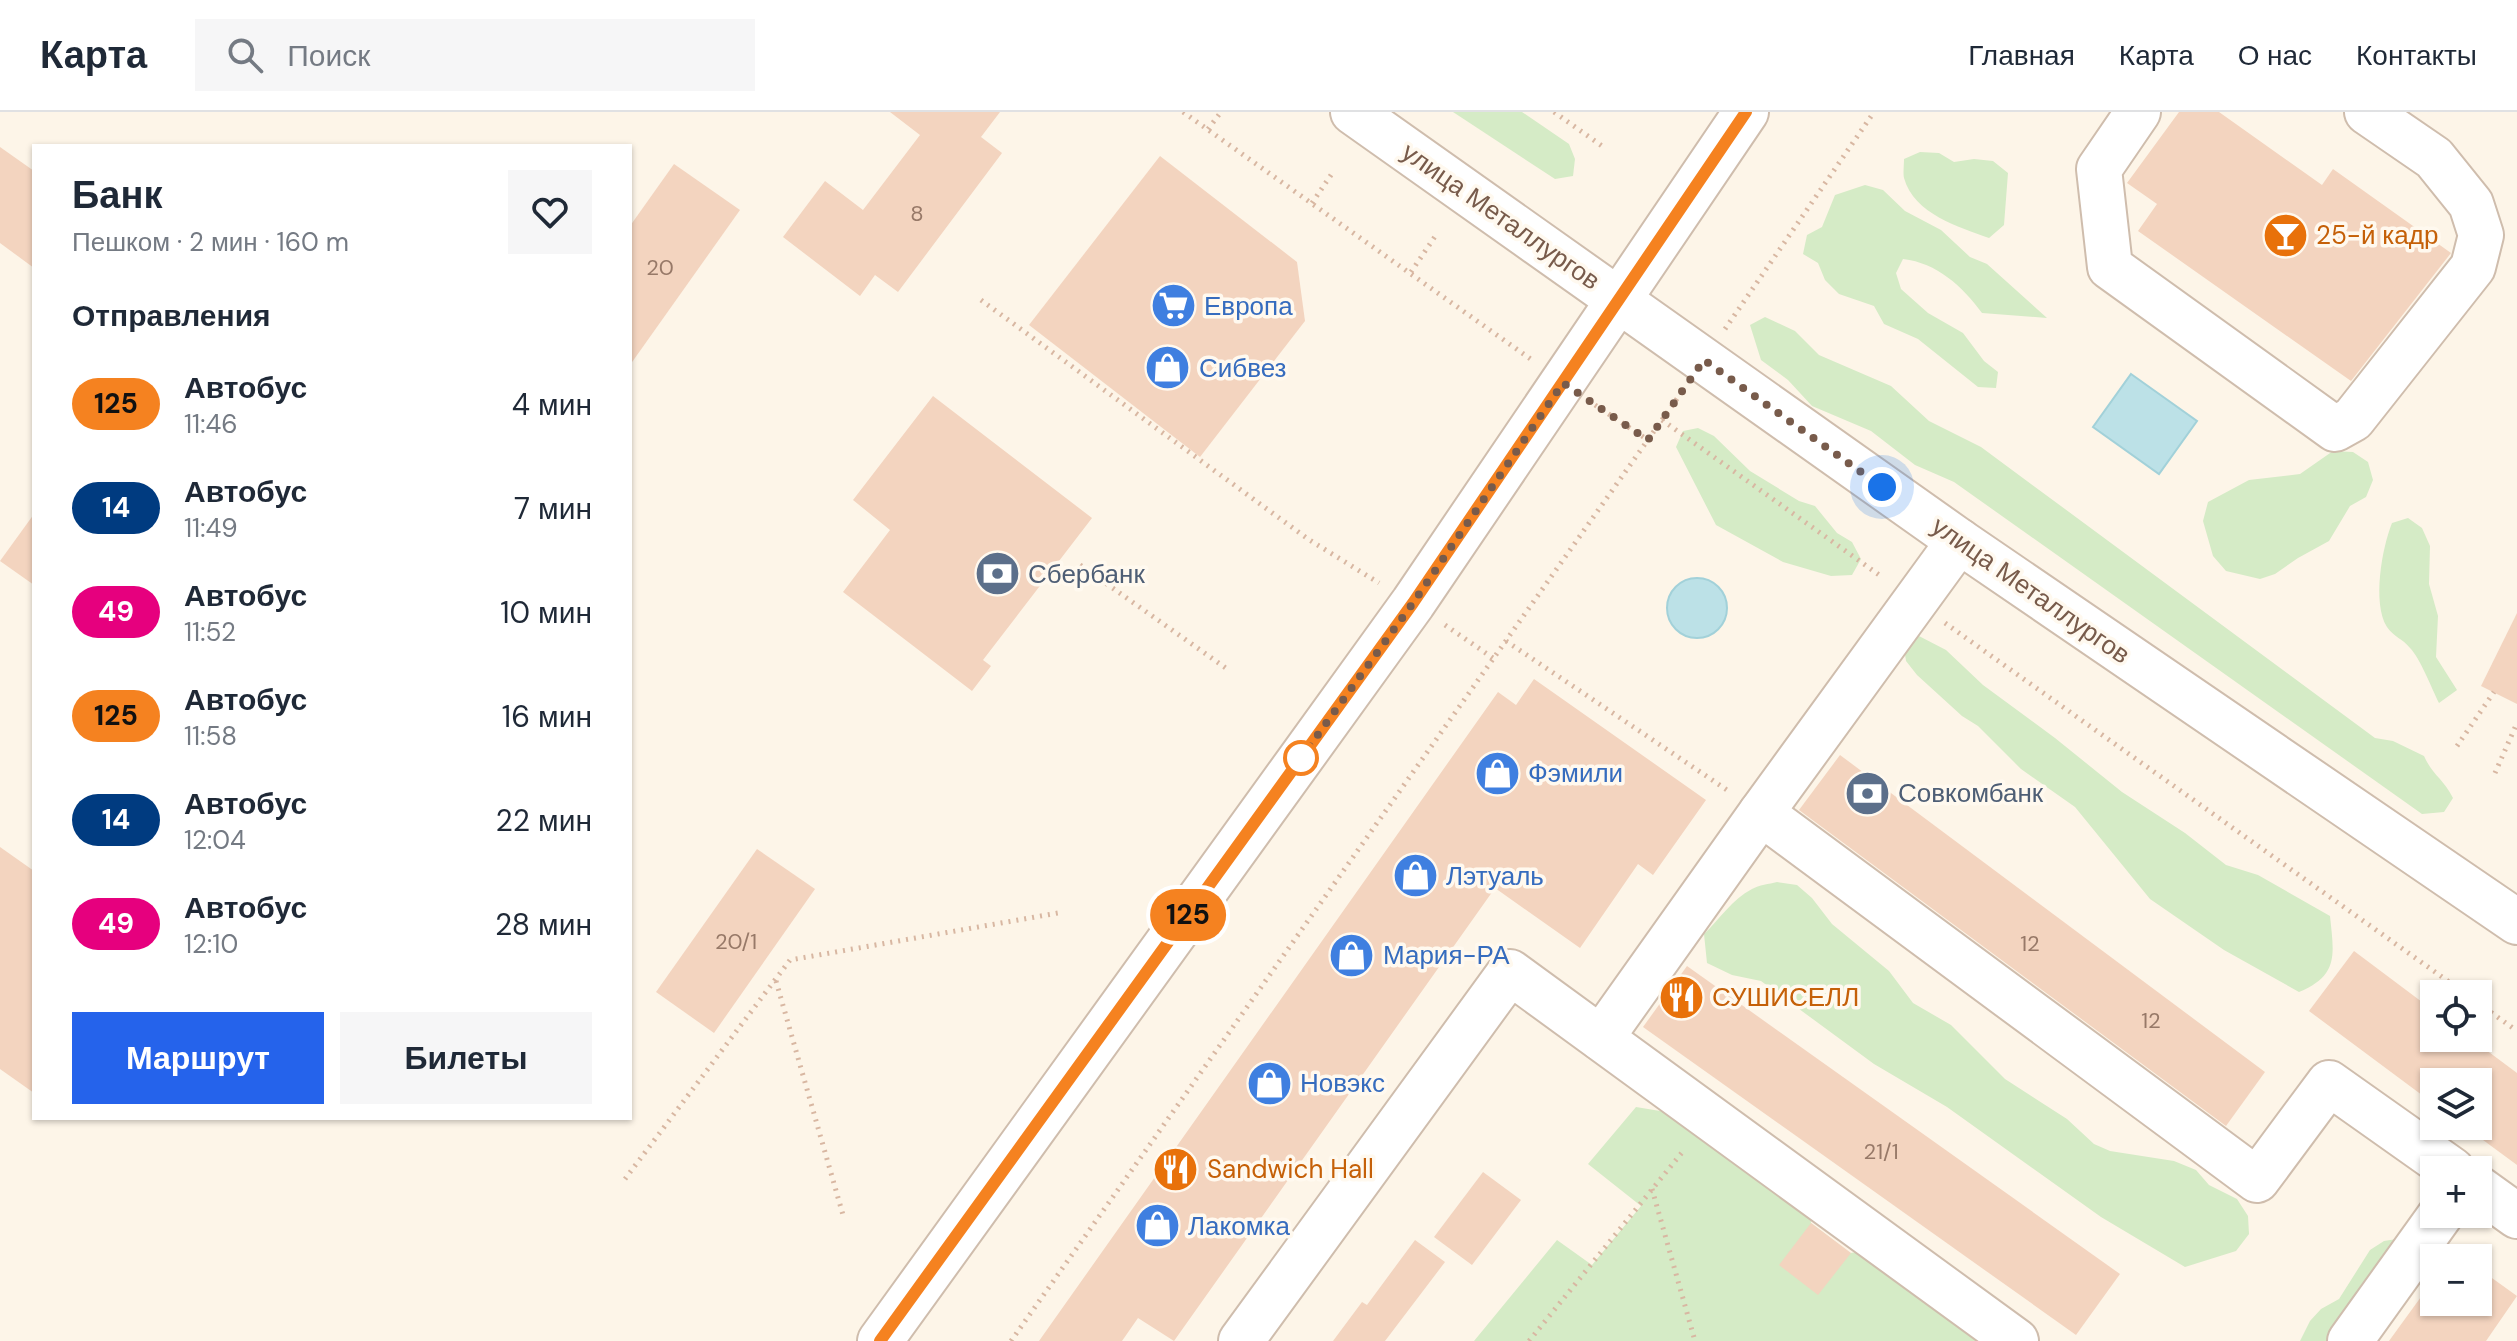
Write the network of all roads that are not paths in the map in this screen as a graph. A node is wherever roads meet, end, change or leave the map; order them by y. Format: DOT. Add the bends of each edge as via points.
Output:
graph roads {
  1 [pos="1353,112"];
  2 [pos="1746,112"];
  3 [pos="2138,112"];
  4 [pos="2367,112"];
  5 [pos="1620,299"];
  6 [pos="1959,541"];
  7 [pos="1761,813"];
  8 [pos="2516,919"];
  9 [pos="1601,1038"];
  10 [pos="2432,1156"];
  11 [pos="2492,1198"];
  12 [pos="2517,1216"];
  13 [pos="2431,1228"];
  14 [pos="900,1334"];
  15 [pos="1241,1341"];
  16 [pos="2016,1341"];
  17 [pos="2350,1341"];
  1 -- 5 [label="street, улица Металлургов"];
  2 -- 5 [label="street"];
  3 -- 4 [label="street" via="2099,169 2110,267 2335,429 2353,419 2473,267 2481,235 2471,204 2434,158"];
  5 -- 6 [label="street, улица Металлургов"];
  5 -- 14 [label="street"];
  6 -- 7 [label="street"];
  6 -- 8 [label="street, улица Металлургов"];
  7 -- 9 [label="street"];
  7 -- 10 [label="street" via="2257,1180 2329,1083"];
  9 -- 15 [label="street" via="1510,972"];
  9 -- 16 [label="street"];
  11 -- 12 [label="street"];
  13 -- 17 [label="street"];
}
